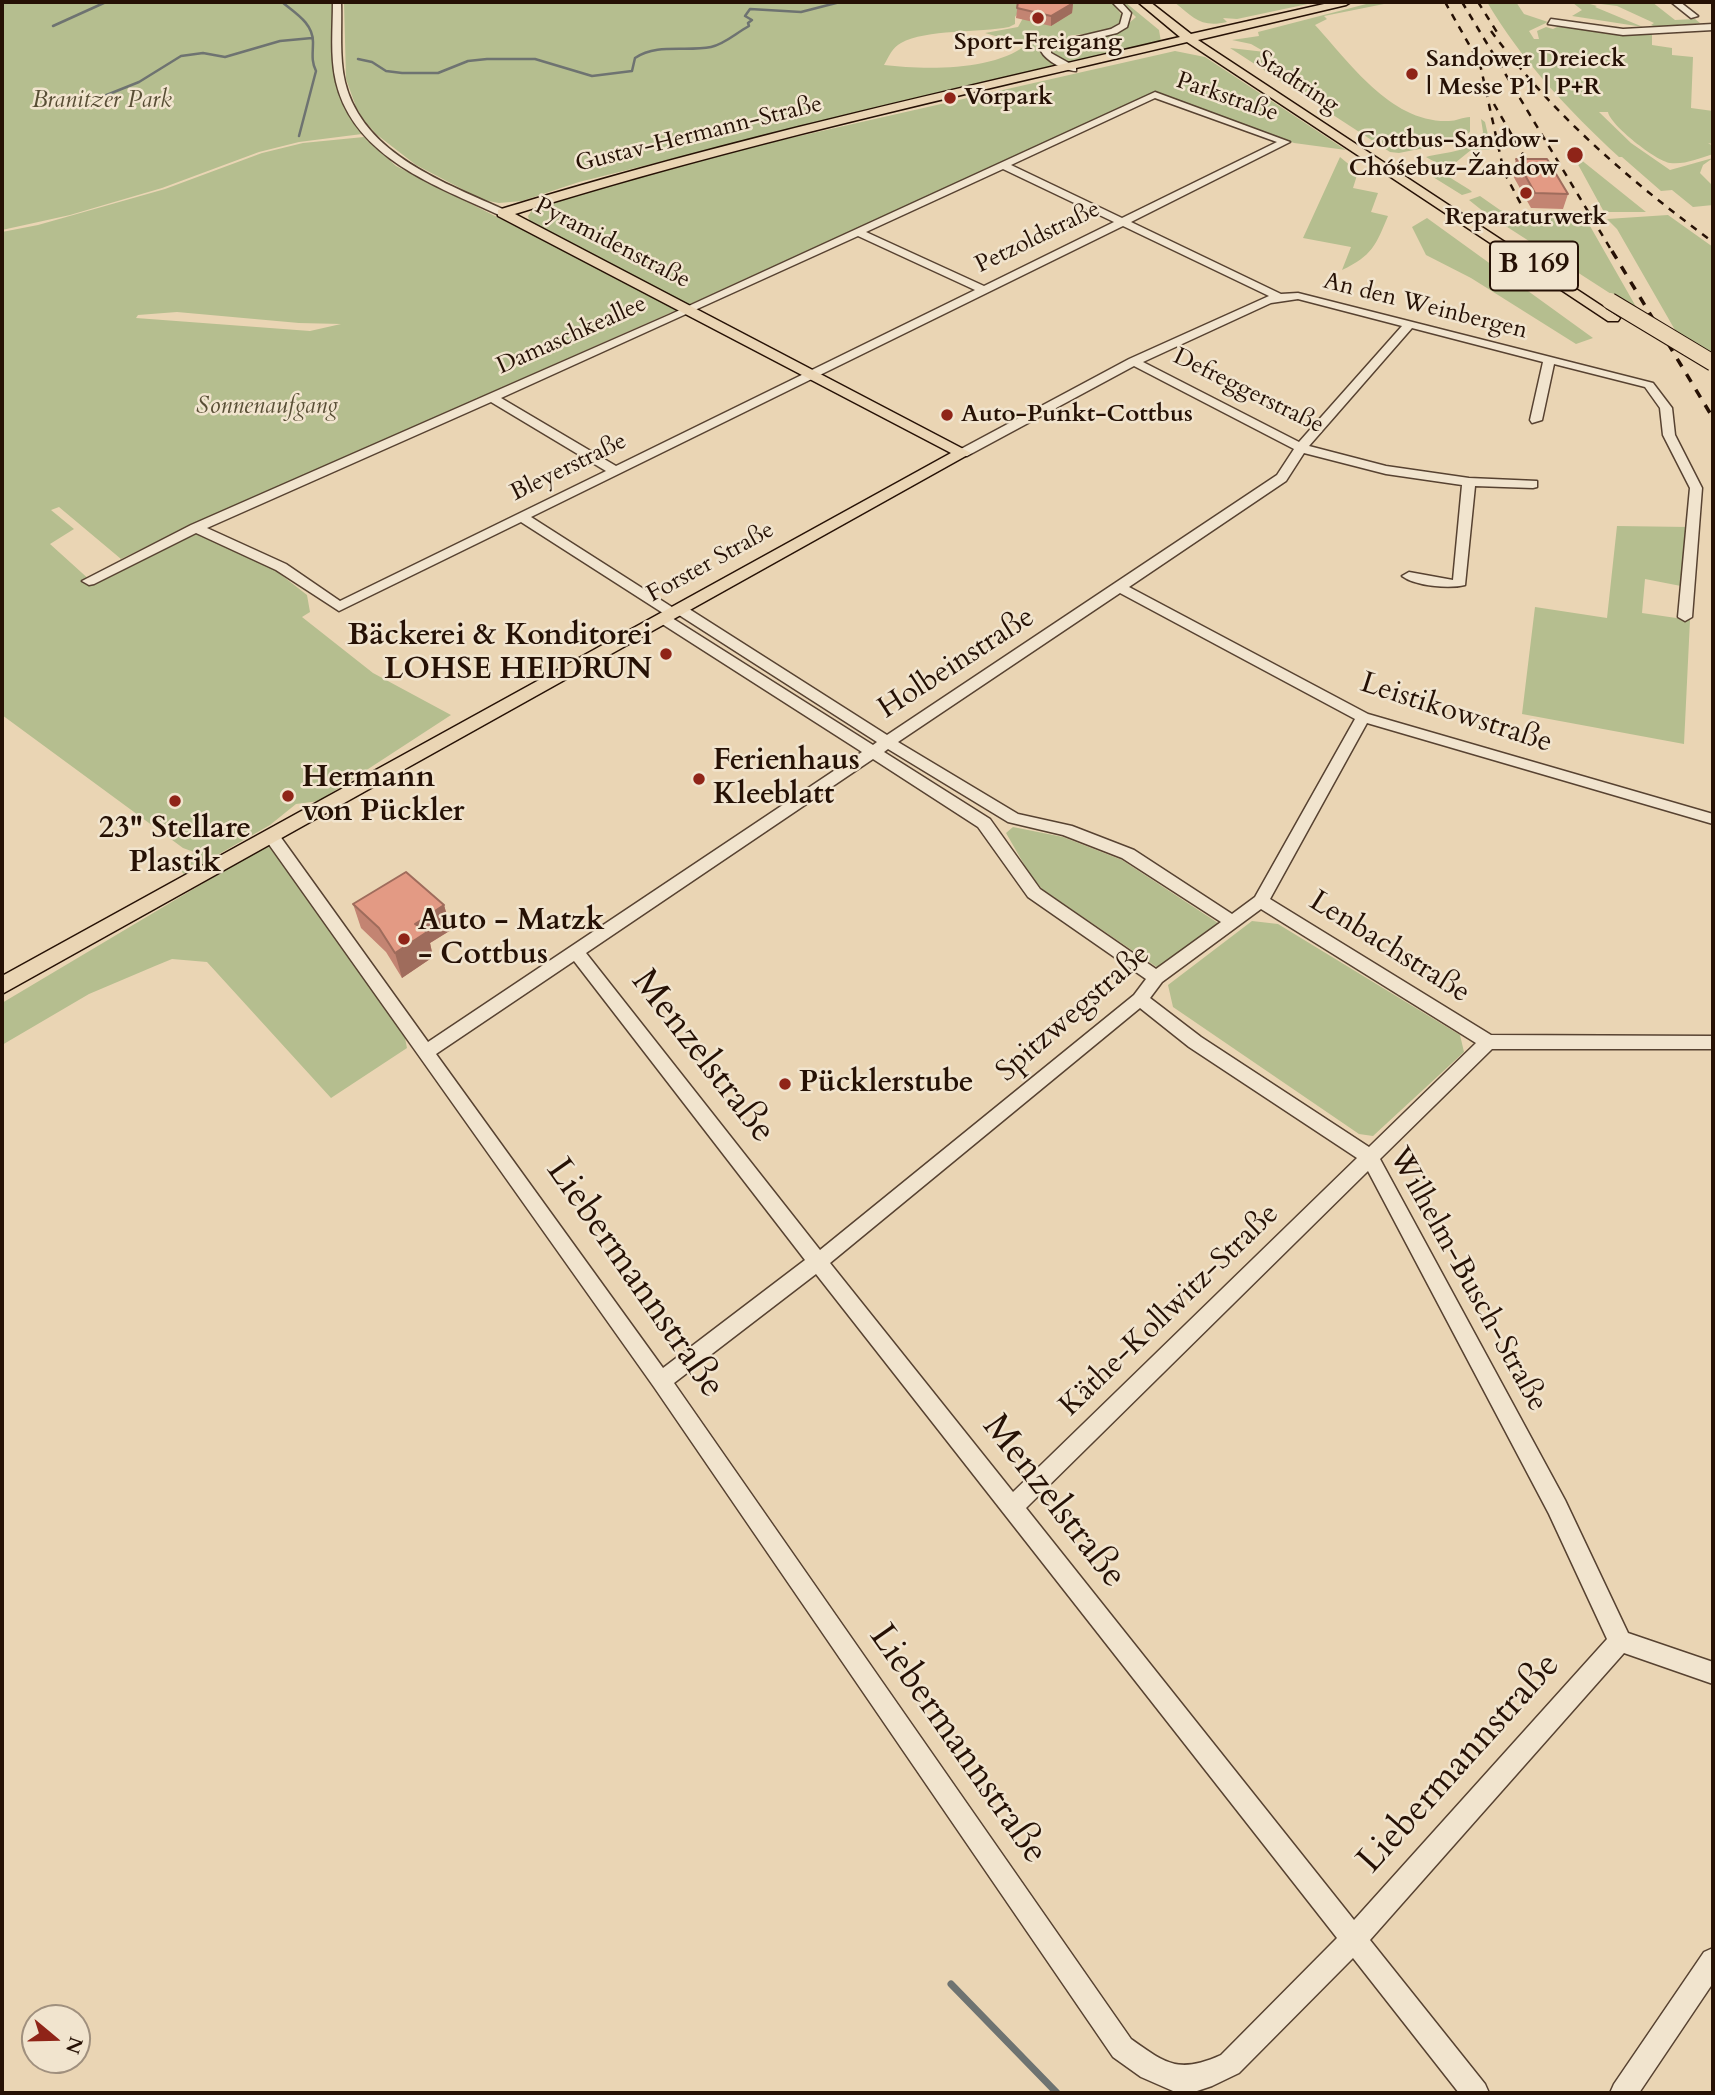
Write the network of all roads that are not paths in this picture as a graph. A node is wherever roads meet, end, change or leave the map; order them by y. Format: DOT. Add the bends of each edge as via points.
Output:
graph roads {
  1 [pos="337,2"];
  2 [pos="1116,2"];
  3 [pos="1143,2"];
  4 [pos="1160,2"];
  5 [pos="1346,2"];
  6 [pos="1675,2"];
  7 [pos="1551,22"];
  8 [pos="1711,27"];
  9 [pos="1198,38"];
  10 [pos="1071,68"];
  11 [pos="1155,94"];
  12 [pos="1284,142"];
  13 [pos="1004,164"];
  14 [pos="1462,211"];
  15 [pos="503,213"];
  16 [pos="1122,221"];
  17 [pos="858,232"];
  18 [pos="982,289"];
  19 [pos="1284,296"];
  20 [pos="688,310"];
  21 [pos="1408,326"];
  22 [pos="1549,360"];
  23 [pos="1133,361"];
  24 [pos="1713,363"];
  25 [pos="811,374"];
  26 [pos="1713,377"];
  27 [pos="491,397"];
  28 [pos="1536,420"];
  29 [pos="1301,448"];
  30 [pos="964,453"];
  31 [pos="615,471"];
  32 [pos="1469,482"];
  33 [pos="1533,484"];
  34 [pos="522,517"];
  35 [pos="196,528"];
  36 [pos="1409,576"];
  37 [pos="89,581"];
  38 [pos="1121,588"];
  39 [pos="672,614"];
  40 [pos="1685,617"];
  41 [pos="1363,717"];
  42 [pos="887,742"];
  43 [pos="873,752"];
  44 [pos="1713,819"];
  45 [pos="271,836"];
  46 [pos="1261,901"];
  47 [pos="1231,921"];
  48 [pos="577,953"];
  49 [pos="1156,978"];
  50 [pos="2,986"];
  51 [pos="1140,999"];
  52 [pos="1488,1042"];
  53 [pos="1713,1042"];
  54 [pos="427,1051"];
  55 [pos="1370,1157"];
  56 [pos="818,1262"];
  57 [pos="661,1381"];
  58 [pos="1012,1507"];
  59 [pos="1620,1641"];
  60 [pos="1713,1673"];
  61 [pos="1354,1938"];
  62 [pos="1713,1961"];
  63 [pos="1476,2093"];
  64 [pos="1623,2093"];
  1 -- 15 [label="street, Pyramidenstraße" via="340,79 355,119 406,165"];
  2 -- 10 [label="street" via="1127,13 1124,25 1047,47 1047,55"];
  3 -- 9 [label="main road, Stadtring / B 169"];
  4 -- 9 [label="main road, Stadtring / B 169"];
  5 -- 9 [label="main road"];
  6 -- 8 [label="street"];
  7 -- 8 [label="street" via="1623,32"];
  9 -- 10 [label="main road, Gustav-Hermann-Straße"];
  9 -- 14 [label="main road, Stadtring / B 169" via="1431,198"];
  9 -- 14 [label="main road, Stadtring / B 169" via="1446,194"];
  10 -- 15 [label="main road, Gustav-Hermann-Straße" via="616,178"];
  11 -- 12 [label="street, Parkstraße"];
  11 -- 13 [label="street, Damaschkeallee"];
  12 -- 16 [label="street, Petzoldstraße"];
  13 -- 16 [label="street, An den Weinbergen"];
  13 -- 17 [label="street, Damaschkeallee"];
  14 -- 24 [label="main road, Stadtring / B 169, bridge"];
  14 -- 26 [label="main road, Stadtring / B 169" via="1614,318"];
  15 -- 20 [label="main road, Pyramidenstraße"];
  16 -- 18 [label="street, Petzoldstraße"];
  16 -- 19 [label="street, An den Weinbergen"];
  17 -- 18 [label="street"];
  17 -- 20 [label="street, Damaschkeallee"];
  18 -- 25 [label="street, Petzoldstraße"];
  19 -- 21 [label="street, An den Weinbergen"];
  19 -- 23 [label="street, Forster Straße"];
  20 -- 25 [label="main road, Pyramidenstraße"];
  20 -- 27 [label="street, Damaschkeallee"];
  21 -- 22 [label="street, An den Weinbergen"];
  21 -- 29 [label="street, Holbeinstraße"];
  22 -- 28 [label="street, An den Weinbergen"];
  22 -- 40 [label="street, An den Weinbergen" via="1649,385 1665,408 1669,435 1696,488"];
  23 -- 29 [label="street, Defreggerstraße"];
  23 -- 30 [label="street, Forster Straße"];
  25 -- 30 [label="main road, Pyramidenstraße"];
  25 -- 31 [label="street, Bleyerstraße"];
  27 -- 31 [label="street"];
  27 -- 35 [label="street, Damaschkeallee"];
  29 -- 32 [label="street, Defreggerstraße" via="1386,470"];
  29 -- 38 [label="street, Holbeinstraße" via="1282,478"];
  30 -- 39 [label="main road, Forster Straße"];
  31 -- 34 [label="street, Bleyerstraße"];
  32 -- 33 [label="street, Defreggerstraße"];
  32 -- 36 [label="street" via="1460,582"];
  34 -- 35 [label="street, Bleyerstraße" via="339,607 281,567"];
  34 -- 39 [label="street"];
  35 -- 37 [label="street, Damaschkeallee"];
  38 -- 41 [label="street, Leistikowstraße"];
  38 -- 42 [label="street, Holbeinstraße"];
  39 -- 42 [label="street"];
  39 -- 43 [label="street"];
  39 -- 45 [label="main road, Forster Straße"];
  41 -- 44 [label="street, Leistikowstraße"];
  41 -- 46 [label="street, Spitzwegstraße"];
  42 -- 43 [label="street, Holbeinstraße"];
  42 -- 47 [label="street" via="1013,818 1066,830 1128,854"];
  43 -- 48 [label="street, Holbeinstraße"];
  43 -- 49 [label="street" via="984,823 1034,893"];
  45 -- 50 [label="main road, Forster Straße"];
  45 -- 54 [label="street, Liebermannstraße"];
  46 -- 47 [label="street, Spitzwegstraße"];
  46 -- 52 [label="street, Lenbachstraße"];
  47 -- 49 [label="street, Spitzwegstraße"];
  48 -- 54 [label="street, Holbeinstraße"];
  48 -- 56 [label="street, Menzelstraße"];
  49 -- 51 [label="street, Spitzwegstraße"];
  51 -- 55 [label="street, Wilhelm-Busch-Straße" via="1195,1042"];
  51 -- 56 [label="street, Spitzwegstraße"];
  52 -- 53 [label="street, Lenbachstraße"];
  52 -- 55 [label="street, Lenbachstraße"];
  54 -- 57 [label="street, Liebermannstraße"];
  55 -- 58 [label="street, Käthe-Kollwitz-Straße"];
  55 -- 59 [label="street, Wilhelm-Busch-Straße" via="1558,1507"];
  56 -- 57 [label="street, Spitzwegstraße"];
  56 -- 58 [label="street, Menzelstraße"];
  57 -- 61 [label="street, Liebermannstraße" via="1122,2048 1162,2076 1186,2080 1206,2076 1230,2064"];
  58 -- 61 [label="street, Menzelstraße"];
  59 -- 60 [label="street"];
  59 -- 61 [label="street, Liebermannstraße"];
  61 -- 63 [label="street, Menzelstraße"];
  62 -- 64 [label="street"];
}
